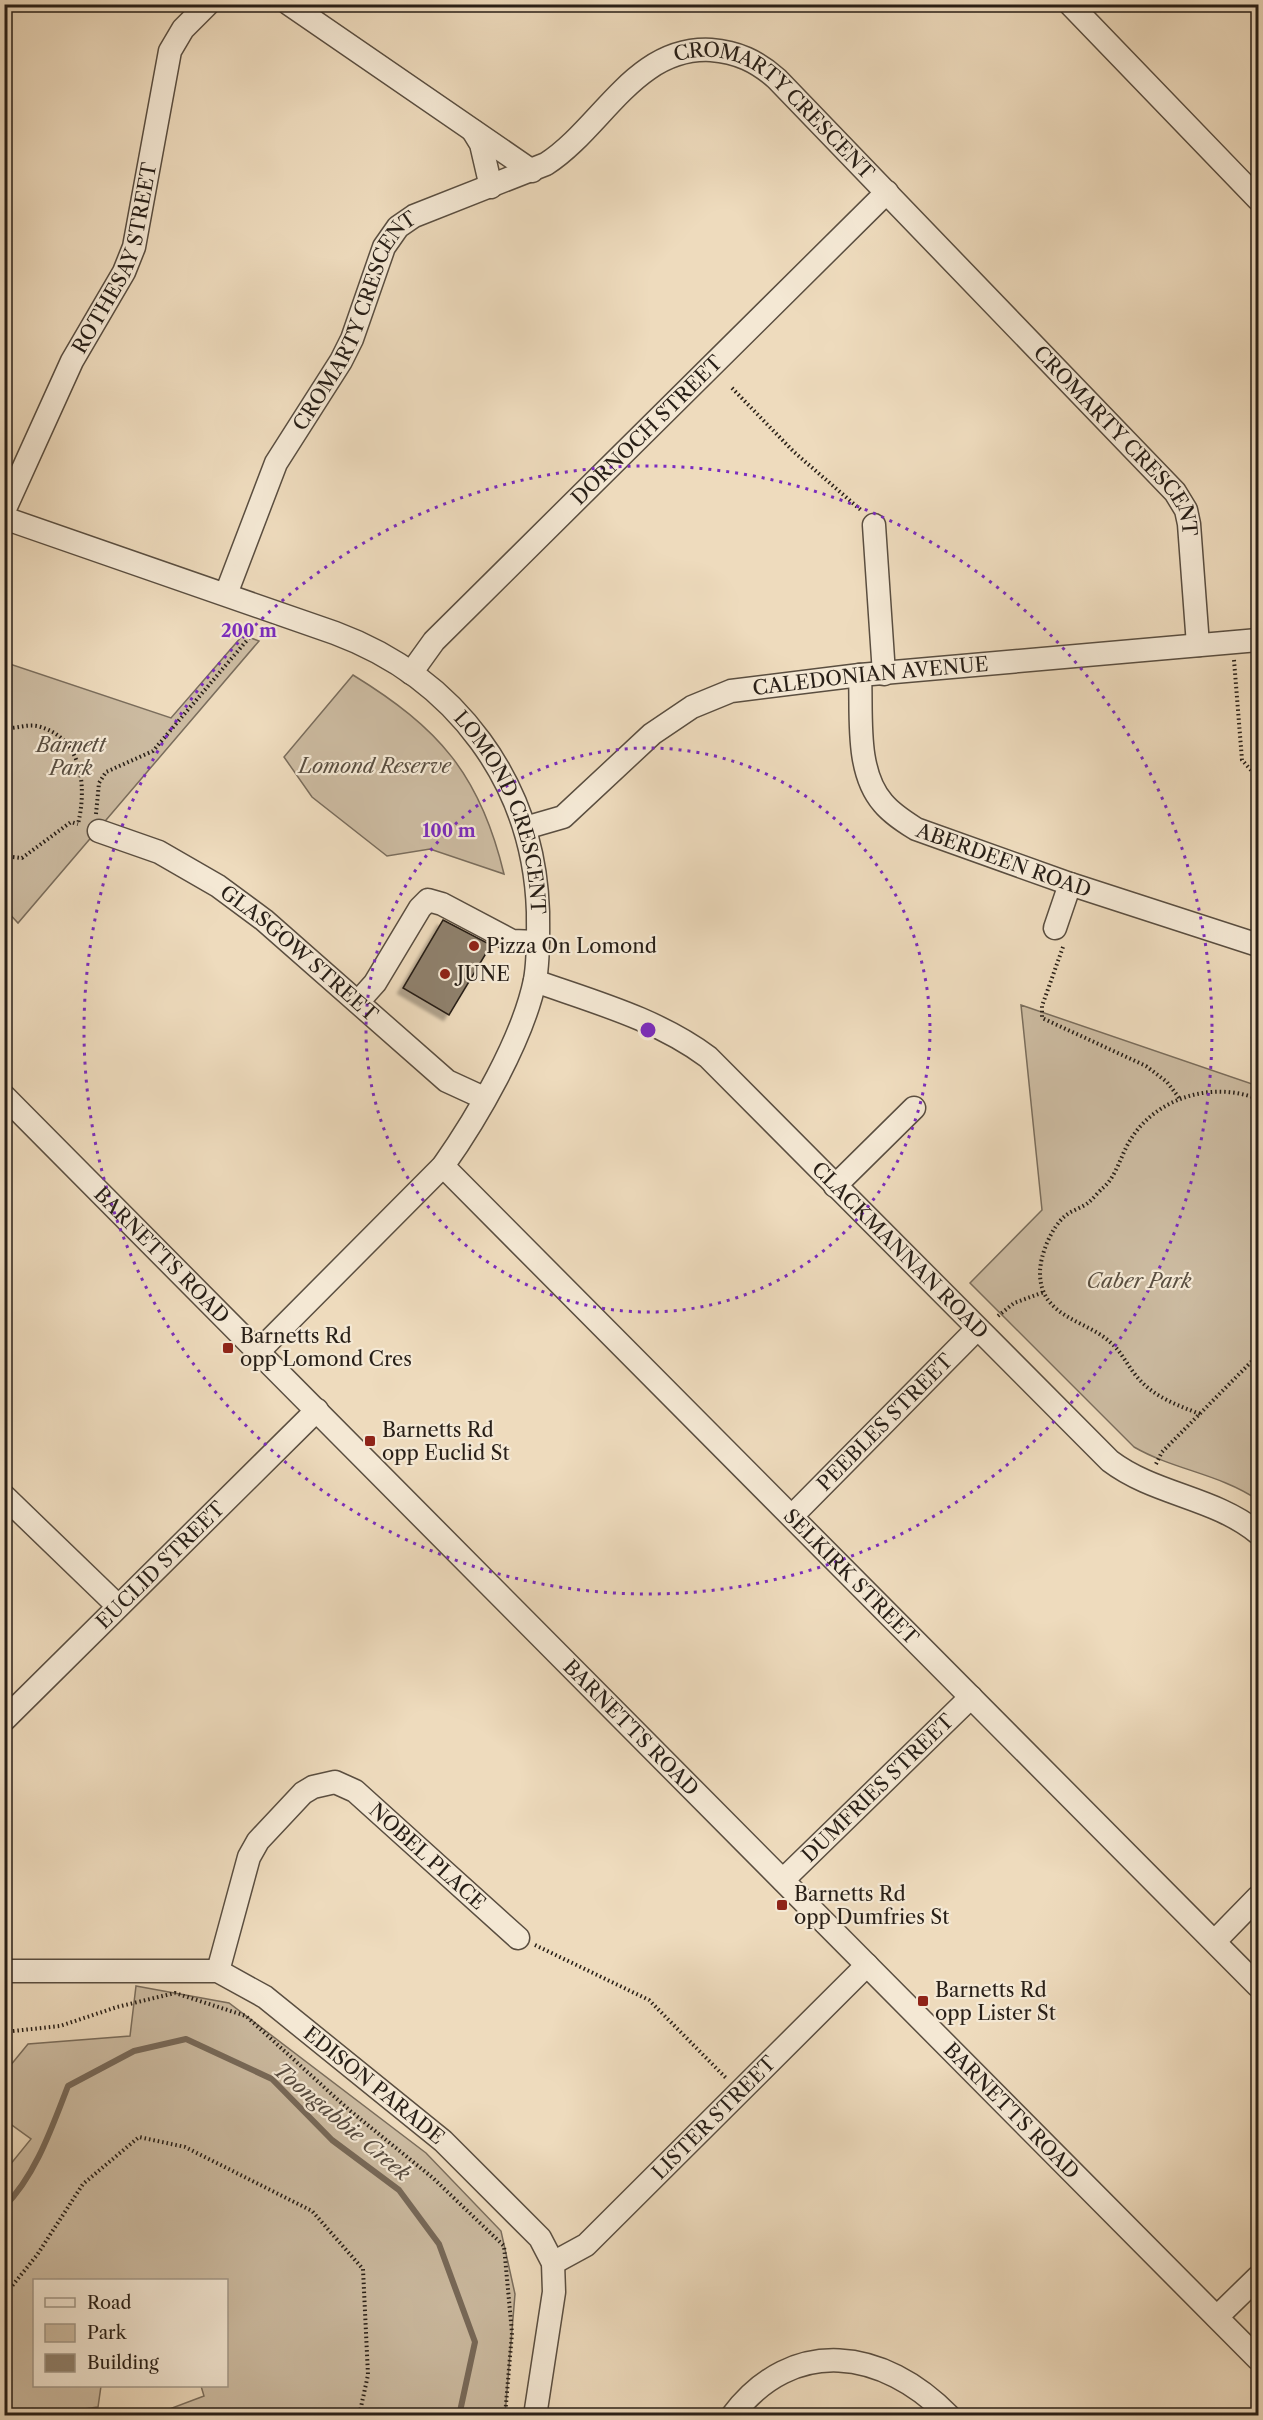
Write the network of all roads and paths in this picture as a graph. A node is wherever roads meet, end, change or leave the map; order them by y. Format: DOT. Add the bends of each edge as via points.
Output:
graph roads {
  1 [pos="208,4"];
  2 [pos="289,4"];
  3 [pos="1070,4"];
  4 [pos="472,130"];
  5 [pos="532,171"];
  6 [pos="491,187"];
  7 [pos="886,192"];
  8 [pos="1258,199"];
  9 [pos="732,388"];
  10 [pos="853,500"];
  11 [pos="4,512"];
  12 [pos="4,518"];
  13 [pos="874,525"];
  14 [pos="226,594"];
  15 [pos="254,632"];
  16 [pos="1258,640"];
  17 [pos="1198,645"];
  18 [pos="1234,659"];
  19 [pos="411,673"];
  20 [pos="884,674"];
  21 [pos="860,675"];
  22 [pos="4,728"];
  23 [pos="1258,778"];
  24 [pos="97,825"];
  25 [pos="525,828"];
  26 [pos="4,856"];
  27 [pos="1070,884"];
  28 [pos="1060,934"];
  29 [pos="538,942"];
  30 [pos="1258,945"];
  31 [pos="534,981"];
  32 [pos="358,1002"];
  33 [pos="4,1096"];
  34 [pos="484,1098"];
  35 [pos="1180,1099"];
  36 [pos="1258,1099"];
  37 [pos="914,1108"];
  38 [pos="443,1166"];
  39 [pos="835,1186"];
  40 [pos="1044,1292"];
  41 [pos="998,1316"];
  42 [pos="977,1329"];
  43 [pos="259,1351"];
  44 [pos="1258,1355"];
  45 [pos="317,1410"];
  46 [pos="1200,1414"];
  47 [pos="1156,1464"];
  48 [pos="4,1496"];
  49 [pos="792,1516"];
  50 [pos="1258,1533"];
  51 [pos="118,1606"];
  52 [pos="971,1697"];
  53 [pos="4,1720"];
  54 [pos="783,1880"];
  55 [pos="1258,1897"];
  56 [pos="518,1938"];
  57 [pos="1215,1941"];
  58 [pos="545,1950"];
  59 [pos="867,1965"];
  60 [pos="4,1971"];
  61 [pos="218,1971"];
  62 [pos="1258,1986"];
  63 [pos="4,2032"];
  64 [pos="723,2075"];
  65 [pos="553,2263"];
  66 [pos="1258,2277"];
  67 [pos="4,2296"];
  68 [pos="1218,2317"];
  69 [pos="1258,2359"];
  70 [pos="359,2415"];
  71 [pos="505,2415"];
  72 [pos="535,2415"];
  73 [pos="732,2415"];
  74 [pos="949,2415"];
  1 -- 11 [label="street, ROTHESAY STREET" via="183,29 170,51 138,230 129,259 72,361"];
  2 -- 4 [label="street"];
  3 -- 8 [label="street"];
  4 -- 5 [label="street"];
  4 -- 6 [label="street" via="481,144"];
  5 -- 6 [label="street, CROMARTY CRESCENT"];
  5 -- 7 [label="street, CROMARTY CRESCENT" via="563,152 651,65 680,52 716,51 733,53 766,69"];
  6 -- 14 [label="street, CROMARTY CRESCENT" via="414,216 389,238 341,361 276,464"];
  7 -- 17 [label="street, CROMARTY CRESCENT" via="1179,498 1189,524"];
  7 -- 19 [label="street, DORNOCH STREET" via="434,641"];
  9 -- 10 [label="path" via="794,452"];
  12 -- 14 [label="street, LOMOND CRESCENT"];
  13 -- 20 [label="street"];
  14 -- 19 [label="street, LOMOND CRESCENT" via="348,638"];
  15 -- 24 [label="path" via="153,751 114,766 102,776"];
  16 -- 17 [label="street, CALEDONIAN AVENUE"];
  17 -- 20 [label="street, CALEDONIAN AVENUE"];
  18 -- 23 [label="path" via="1242,760"];
  19 -- 25 [label="street, LOMOND CRESCENT" via="459,714 482,743 502,774"];
  20 -- 21 [label="street, CALEDONIAN AVENUE"];
  21 -- 25 [label="street, CALEDONIAN AVENUE" via="743,688 709,699 652,734 563,817"];
  21 -- 27 [label="street, ABERDEEN ROAD" via="867,772 883,803 916,830"];
  22 -- 26 [label="path" via="39,727 65,742 79,768 84,800 78,824 71,822 22,858"];
  24 -- 32 [label="street, GLASGOW STREET" via="159,852 218,886 264,920"];
  25 -- 29 [label="street, LOMOND CRESCENT" via="534,862"];
  27 -- 28 [label="street"];
  27 -- 30 [label="street, ABERDEEN ROAD"];
  28 -- 35 [label="path" via="1042,1018 1146,1066 1167,1082"];
  29 -- 31 [label="street, LOMOND CRESCENT"];
  29 -- 32 [label="street" via="512,941 428,900 375,983"];
  31 -- 34 [label="street, LOMOND CRESCENT" via="514,1040"];
  31 -- 39 [label="street, CLACKMANNAN ROAD" via="639,1018 693,1046 722,1070"];
  32 -- 34 [label="street, GLASGOW STREET" via="447,1081"];
  33 -- 43 [label="street, BARNETTS ROAD"];
  34 -- 38 [label="street, LOMOND CRESCENT"];
  35 -- 36 [label="path" via="1221,1091"];
  35 -- 40 [label="path" via="1145,1120 1106,1186 1057,1225 1041,1262"];
  37 -- 39 [label="street"];
  38 -- 43 [label="street, LOMOND CRESCENT"];
  38 -- 49 [label="street, SELKIRK STREET"];
  39 -- 42 [label="street, CLACKMANNAN ROAD"];
  40 -- 41 [label="path" via="1014,1303"];
  40 -- 46 [label="path" via="1064,1316 1112,1343 1148,1389"];
  42 -- 49 [label="street, PEEBLES STREET"];
  42 -- 50 [label="street, CLACKMANNAN ROAD" via="1121,1469 1160,1489 1217,1507"];
  43 -- 45 [label="street, BARNETTS ROAD"];
  44 -- 46 [label="path"];
  45 -- 51 [label="street, EUCLID STREET"];
  45 -- 54 [label="street, BARNETTS ROAD"];
  46 -- 47 [label="path" via="1162,1452"];
  48 -- 51 [label="street"];
  49 -- 52 [label="street, SELKIRK STREET"];
  51 -- 53 [label="street, EUCLID STREET"];
  52 -- 54 [label="street, DUMFRIES STREET"];
  52 -- 57 [label="street, SELKIRK STREET"];
  54 -- 59 [label="street, BARNETTS ROAD"];
  55 -- 57 [label="street"];
  56 -- 61 [label="street, NOBEL PLACE" via="355,1791 330,1774 303,1793 253,1849"];
  57 -- 62 [label="street, SELKIRK STREET"];
  58 -- 64 [label="path" via="649,2000"];
  59 -- 65 [label="street, LISTER STREET" via="586,2245"];
  59 -- 68 [label="street, BARNETTS ROAD"];
  60 -- 61 [label="street, EDISON PARADE"];
  61 -- 65 [label="street, EDISON PARADE" via="270,2001 450,2148 540,2238"];
  63 -- 71 [label="path" via="60,2026 117,2007 175,1994 246,2016 348,2109 433,2178 504,2246 512,2333"];
  65 -- 72 [label="street, EDISON PARADE" via="554,2292"];
  66 -- 68 [label="street"];
  67 -- 70 [label="path" via="91,2177 139,2138 185,2147 312,2211 363,2269 368,2375"];
  68 -- 69 [label="street, BARNETTS ROAD"];
  73 -- 74 [label="street" via="768,2381 800,2365 830,2360 892,2373 920,2388"];
}
